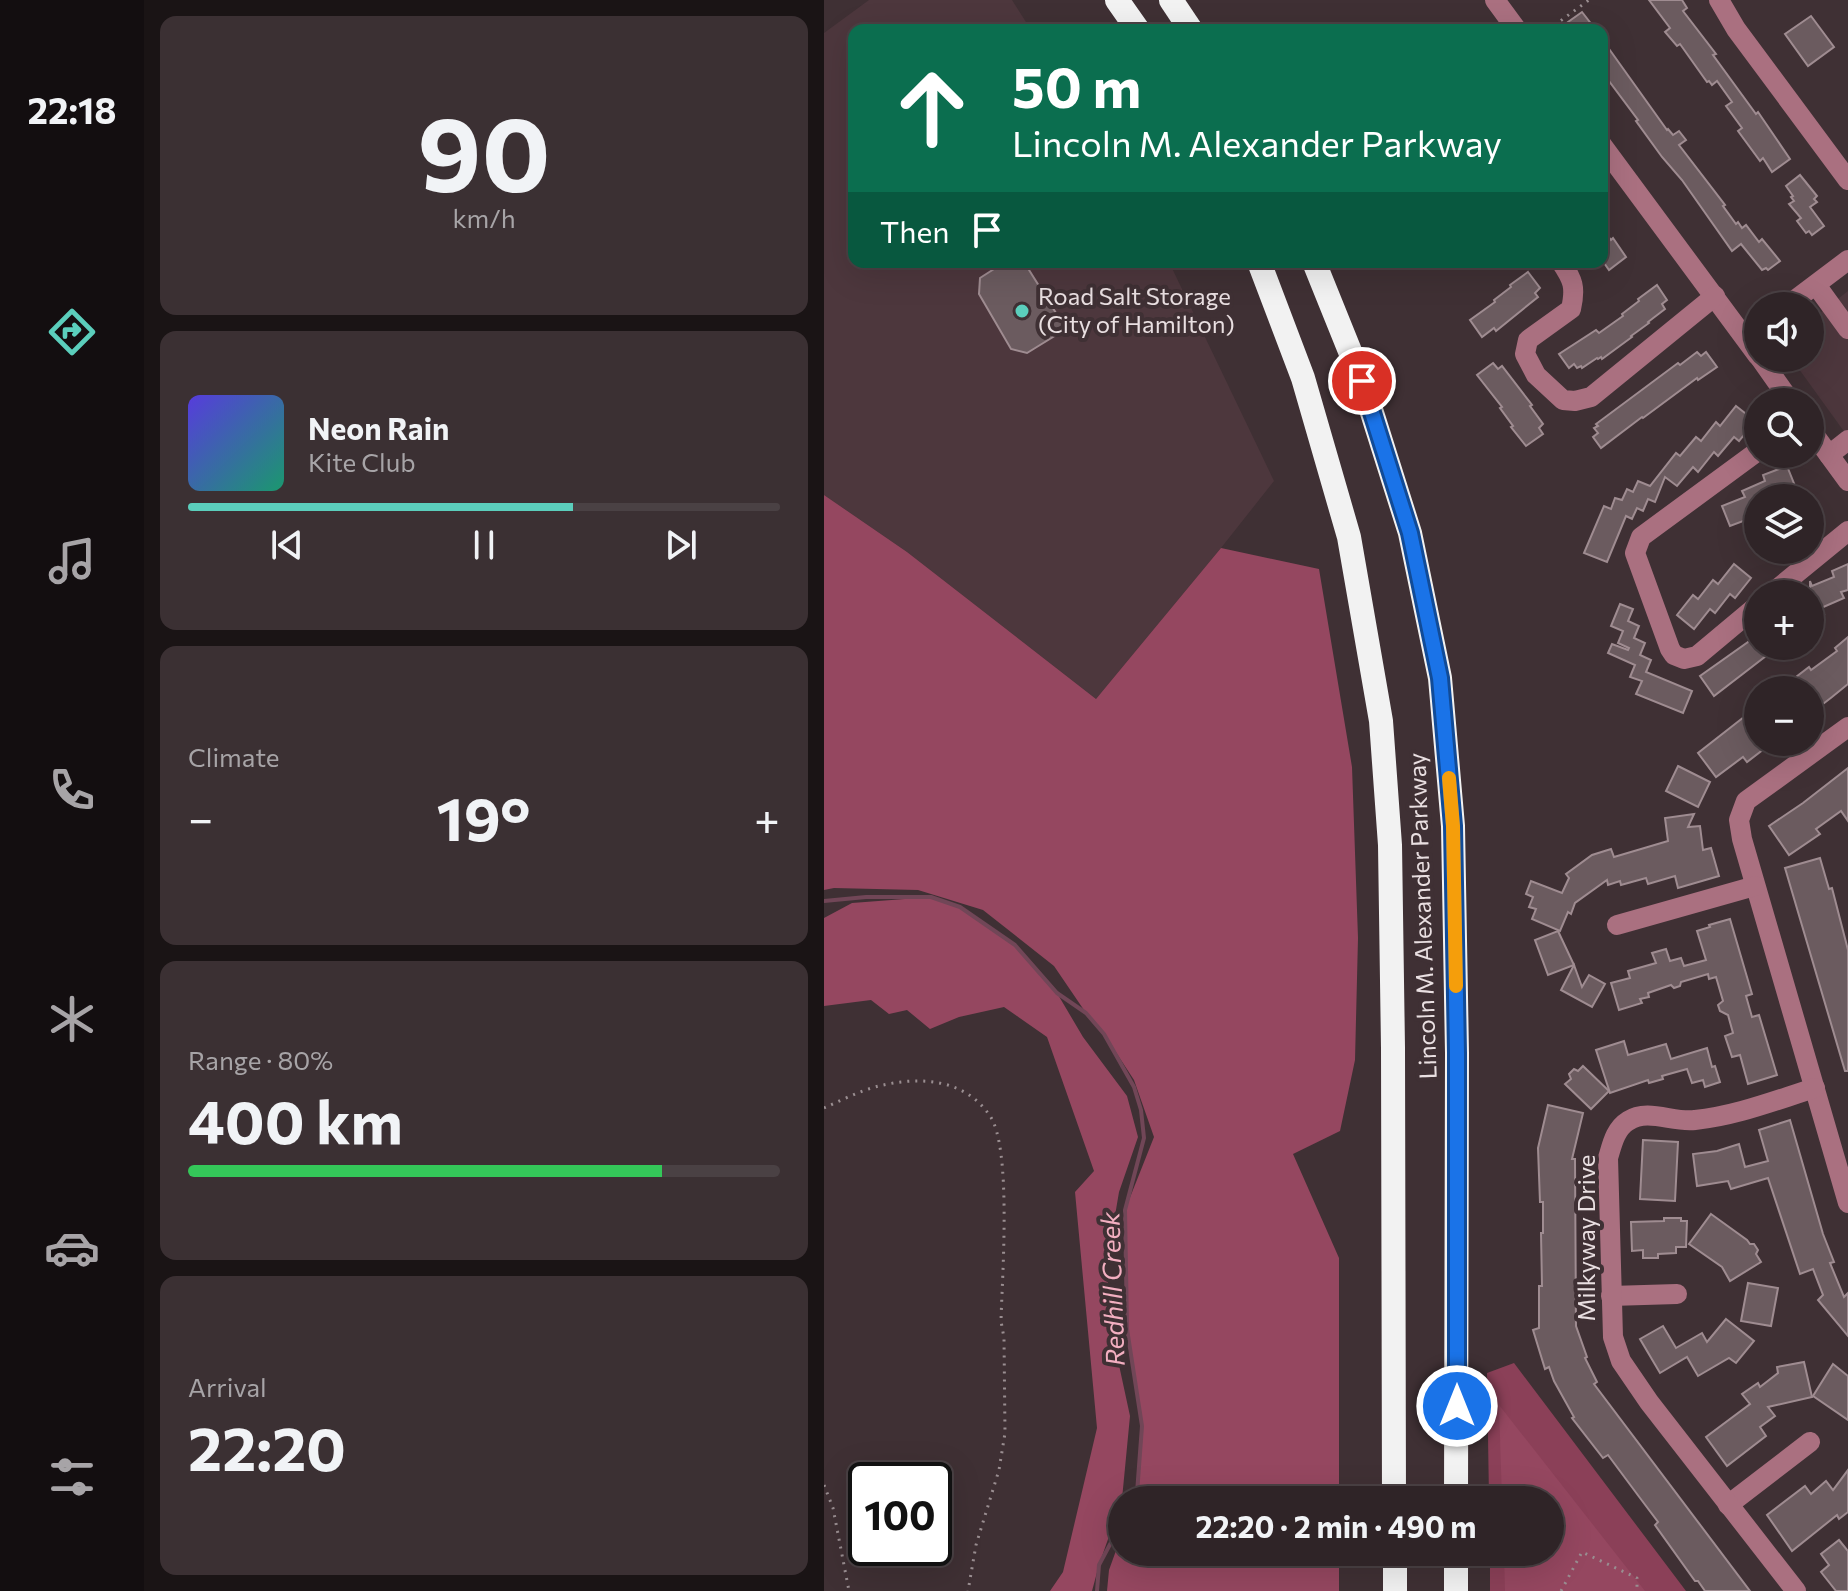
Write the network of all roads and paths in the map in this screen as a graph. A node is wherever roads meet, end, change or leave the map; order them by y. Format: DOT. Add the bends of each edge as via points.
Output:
graph roads {
  1 [pos="1117,0"];
  2 [pos="1171,0"];
  3 [pos="1495,0"];
  4 [pos="1589,0"];
  5 [pos="1719,0"];
  6 [pos="1134,24"];
  7 [pos="1187,24"];
  8 [pos="1513,24"];
  9 [pos="1556,24"];
  10 [pos="1608,153"];
  11 [pos="1848,180"];
  12 [pos="1848,260"];
  13 [pos="1261,268"];
  14 [pos="1316,268"];
  15 [pos="1565,268"];
  16 [pos="1816,285"];
  17 [pos="1806,292"];
  18 [pos="1715,296"];
  19 [pos="1744,324"];
  20 [pos="1848,329"];
  21 [pos="1848,440"];
  22 [pos="1824,448"];
  23 [pos="1829,455"];
  24 [pos="1744,461"];
  25 [pos="1848,481"];
  26 [pos="1848,531"];
  27 [pos="1788,580"];
  28 [pos="1744,617"];
  29 [pos="1848,727"];
  30 [pos="1755,886"];
  31 [pos="1617,925"];
  32 [pos="1815,1088"];
  33 [pos="824,1108"];
  34 [pos="1848,1203"];
  35 [pos="1677,1294"];
  36 [pos="1611,1296"];
  37 [pos="1810,1442"];
  38 [pos="824,1485"];
  39 [pos="1394,1486"];
  40 [pos="1456,1486"];
  41 [pos="1728,1505"];
  42 [pos="1395,1566"];
  43 [pos="1456,1566"];
  44 [pos="849,1591"];
  45 [pos="968,1591"];
  46 [pos="1395,1591"];
  47 [pos="1456,1591"];
  48 [pos="1561,1591"];
  49 [pos="1637,1591"];
  50 [pos="1796,1591"];
  1 -- 6 [label="highway"];
  2 -- 7 [label="highway"];
  3 -- 8 [label="street"];
  4 -- 9 [label="path"];
  5 -- 11 [label="street"];
  10 -- 18 [label="street"];
  12 -- 16 [label="street"];
  13 -- 39 [label="highway, Lincoln M. Alexander Parkway" via="1303,378 1349,537 1381,721 1390,860"];
  14 -- 40 [label="highway, Lincoln M. Alexander Parkway" via="1362,381 1410,533 1440,678 1453,826"];
  15 -- 18 [label="street" via="1572,279 1571,309 1528,340 1525,354 1536,375 1563,400 1591,397"];
  16 -- 17 [label="street"];
  16 -- 20 [label="street"];
  18 -- 19 [label="street"];
  21 -- 23 [label="street"];
  22 -- 23 [label="street"];
  23 -- 25 [label="street"];
  24 -- 28 [label="street" via="1641,537 1635,553 1674,655 1697,656"];
  26 -- 27 [label="street"];
  29 -- 30 [label="street" via="1746,801 1739,820"];
  30 -- 31 [label="street"];
  30 -- 32 [label="street"];
  32 -- 34 [label="street"];
  32 -- 36 [label="street, Milkyway Drive" via="1722,1117 1690,1121 1645,1115 1627,1121 1614,1136 1608,1158"];
  33 -- 45 [label="path" via="873,1088 930,1081 970,1094 992,1117 1001,1148 1004,1207 1005,1433"];
  35 -- 36 [label="street"];
  36 -- 41 [label="street, Milkyway Drive" via="1613,1337 1621,1361"];
  37 -- 41 [label="street"];
  38 -- 44 [label="path"];
  41 -- 50 [label="street, Milkyway Drive"];
  42 -- 46 [label="highway"];
  43 -- 47 [label="highway"];
  48 -- 49 [label="path" via="1582,1552 1637,1578"];
}
